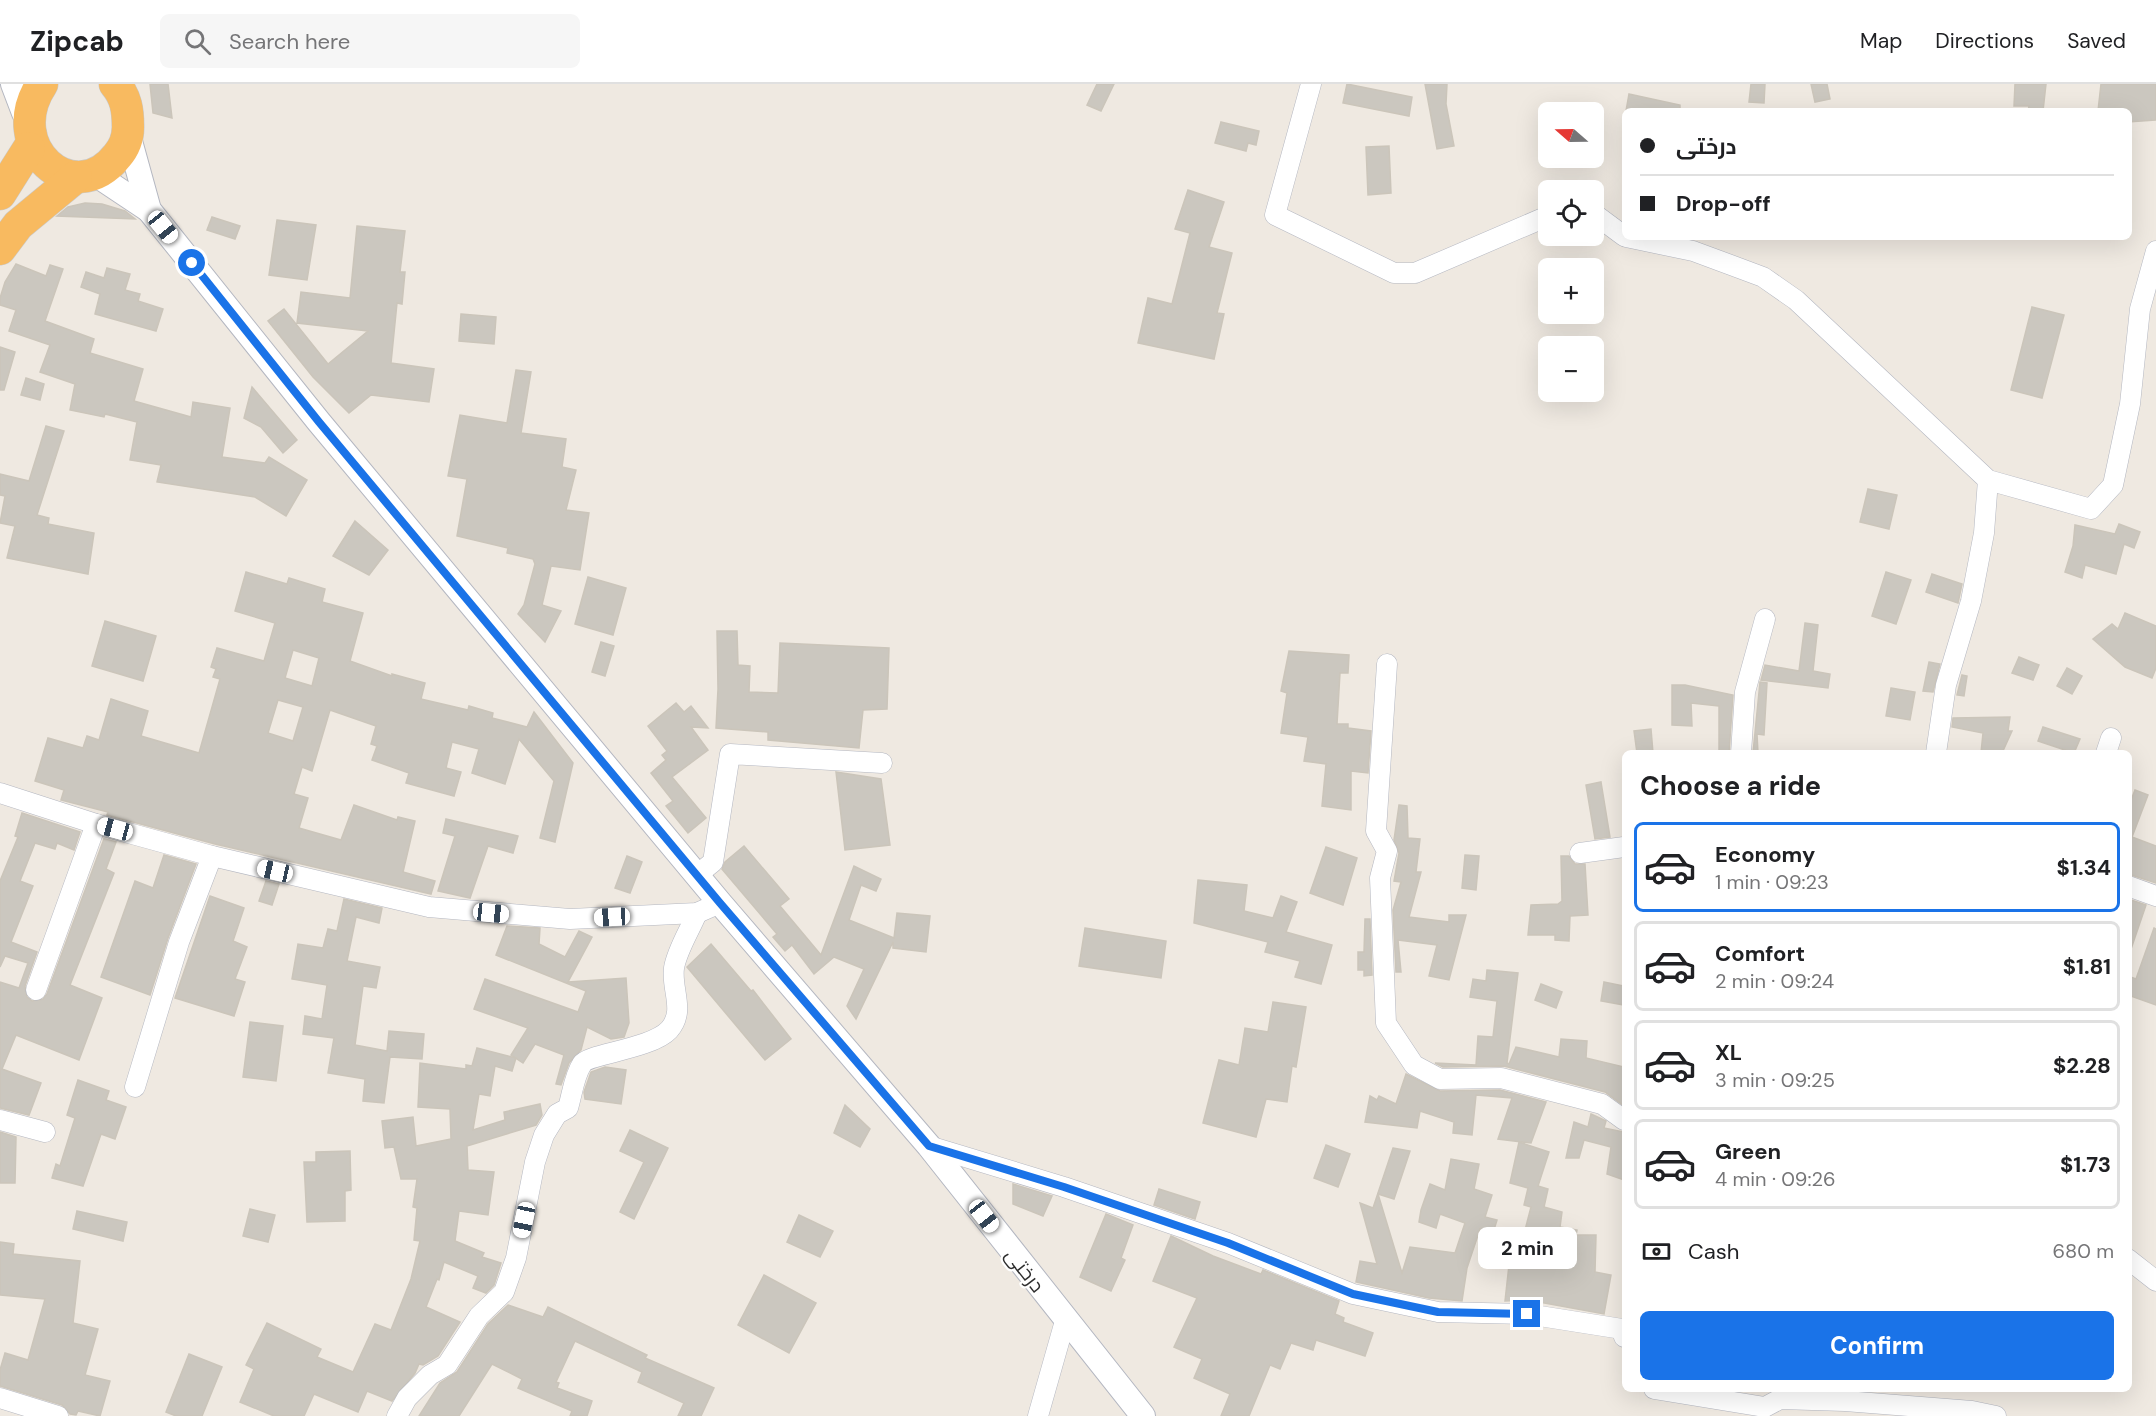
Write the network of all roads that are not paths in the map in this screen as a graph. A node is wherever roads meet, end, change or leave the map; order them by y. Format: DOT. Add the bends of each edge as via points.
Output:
graph roads {
  1 [pos="13,84"];
  2 [pos="42,84"];
  3 [pos="115,84"];
  4 [pos="1311,84"];
  5 [pos="24,113"];
  6 [pos="128,134"];
  7 [pos="29,148"];
  8 [pos="85,176"];
  9 [pos="0,194"];
  10 [pos="149,210"];
  11 [pos="1538,220"];
  12 [pos="1604,221"];
  13 [pos="1622,235"];
  14 [pos="1640,240"];
  15 [pos="0,249"];
  16 [pos="2156,251"];
  17 [pos="1988,480"];
  18 [pos="1764,619"];
  19 [pos="1387,664"];
  20 [pos="1741,750"];
  21 [pos="1936,750"];
  22 [pos="882,763"];
  23 [pos="0,793"];
  24 [pos="96,824"];
  25 [pos="1622,847"];
  26 [pos="1580,853"];
  27 [pos="212,856"];
  28 [pos="697,875"];
  29 [pos="2132,887"];
  30 [pos="2156,896"];
  31 [pos="720,903"];
  32 [pos="697,914"];
  33 [pos="36,990"];
  34 [pos="135,1087"];
  35 [pos="0,1119"];
  36 [pos="1622,1119"];
  37 [pos="45,1132"];
  38 [pos="929,1146"];
  39 [pos="2132,1262"];
  40 [pos="2156,1281"];
  41 [pos="1065,1321"];
  42 [pos="1622,1329"];
  43 [pos="1672,1392"];
  44 [pos="0,1398"];
  45 [pos="58,1416"];
  46 [pos="397,1416"];
  47 [pos="1038,1416"];
  48 [pos="1143,1416"];
  49 [pos="1996,1416"];
  1 -- 5 [label="street"];
  2 -- 5 [label="highway"];
  3 -- 6 [label="highway" via="125,99"];
  4 -- 11 [label="street" via="1275,216 1394,273 1415,273"];
  5 -- 7 [label="highway"];
  6 -- 8 [label="highway" via="111,164"];
  6 -- 10 [label="street"];
  7 -- 8 [label="highway" via="40,164 57,174"];
  7 -- 9 [label="highway"];
  8 -- 10 [label="street"];
  8 -- 15 [label="highway" via="18,225"];
  10 -- 28 [label="street, درختی" via="319,422"];
  12 -- 13 [label="street"];
  14 -- 17 [label="street" via="1693,251 1763,277 1796,300"];
  16 -- 17 [label="street" via="2140,309 2130,404 2113,485 2091,509"];
  17 -- 21 [label="street" via="1984,533 1973,590 1946,685"];
  18 -- 20 [label="street" via="1745,692"];
  19 -- 36 [label="street" via="1376,831 1387,851 1380,878 1386,1023 1414,1065 1440,1079 1501,1078 1602,1104"];
  22 -- 28 [label="street" via="730,754 712,862"];
  23 -- 24 [label="street"];
  24 -- 27 [label="street"];
  24 -- 33 [label="street"];
  25 -- 26 [label="street"];
  27 -- 32 [label="street" via="429,907 570,919"];
  27 -- 34 [label="street" via="179,942"];
  28 -- 31 [label="street, درختی"];
  29 -- 30 [label="street"];
  31 -- 32 [label="street"];
  31 -- 38 [label="street, درختی"];
  32 -- 46 [label="street" via="674,969 678,1012 670,1029 620,1053 591,1057 582,1064 568,1108 556,1114 544,1135 516,1258 504,1292 479,1316 447,1365 430,1375 407,1398"];
  35 -- 37 [label="street"];
  38 -- 41 [label="street, درختی"];
  38 -- 42 [label="street" via="1228,1243 1353,1294 1438,1312 1527,1314"];
  39 -- 40 [label="street"];
  41 -- 47 [label="street"];
  41 -- 48 [label="street, درختی"];
  43 -- 49 [label="street" via="1765,1407 1780,1399 1845,1401"];
  44 -- 45 [label="street"];
}
